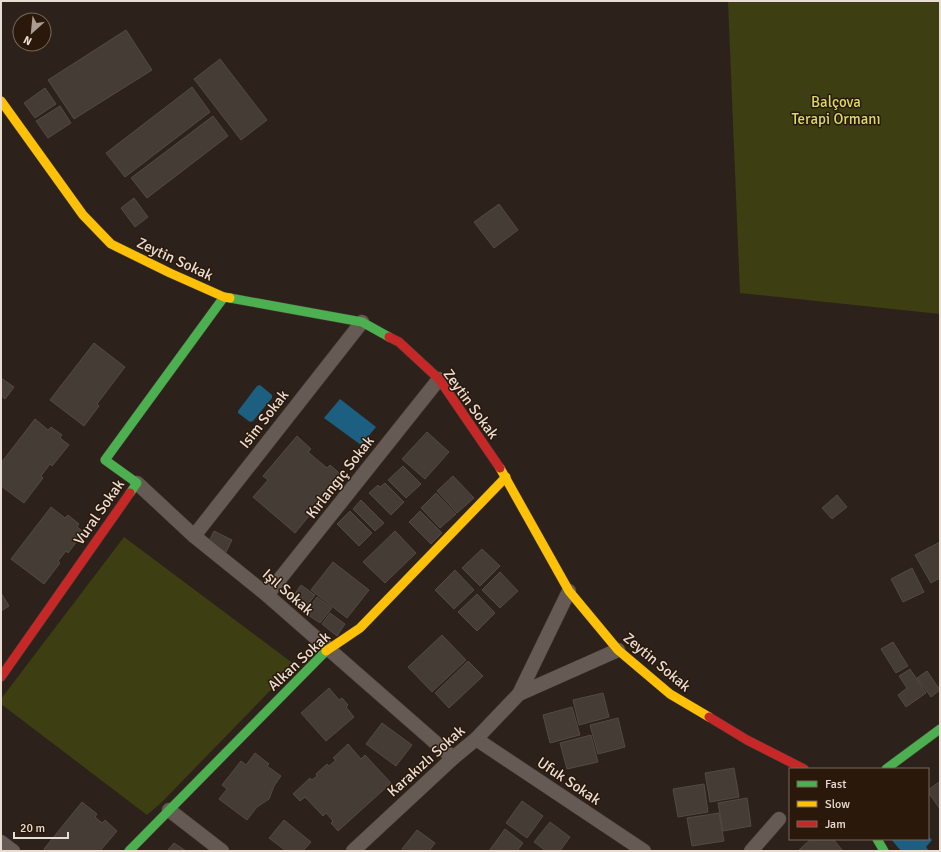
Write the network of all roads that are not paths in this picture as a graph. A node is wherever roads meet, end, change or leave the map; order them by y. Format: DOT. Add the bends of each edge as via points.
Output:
graph roads {
  1 [pos="1,101"];
  2 [pos="224,297"];
  3 [pos="362,322"];
  4 [pos="439,379"];
  5 [pos="506,477"];
  6 [pos="137,483"];
  7 [pos="194,536"];
  8 [pos="569,591"];
  9 [pos="267,595"];
  10 [pos="328,649"];
  11 [pos="618,650"];
  12 [pos="1,677"];
  13 [pos="519,694"];
  14 [pos="940,729"];
  15 [pos="476,739"];
  16 [pos="453,758"];
  17 [pos="802,768"];
  18 [pos="887,768"];
  19 [pos="169,810"];
  20 [pos="779,819"];
  21 [pos="878,840"];
  22 [pos="1,842"];
  23 [pos="13,851"];
  24 [pos="129,851"];
  25 [pos="222,851"];
  26 [pos="353,851"];
  27 [pos="644,851"];
  28 [pos="751,851"];
  29 [pos="884,851"];
  1 -- 2 [label="street, Zeytin Sokak" via="83,215 111,244"];
  2 -- 3 [label="street, Zeytin Sokak"];
  2 -- 6 [label="street, Vural Sokak" via="105,460"];
  3 -- 4 [label="street, Zeytin Sokak" via="399,342"];
  3 -- 7 [label="street, Isim Sokak"];
  4 -- 5 [label="street, Zeytin Sokak"];
  4 -- 9 [label="street, Kırlangıç Sokak"];
  5 -- 8 [label="street, Zeytin Sokak"];
  5 -- 10 [label="street, Alkan Sokak" via="360,628"];
  6 -- 7 [label="street, Işıl Sokak"];
  6 -- 12 [label="street, Vural Sokak"];
  7 -- 9 [label="street, Işıl Sokak"];
  8 -- 11 [label="street, Zeytin Sokak"];
  8 -- 13 [label="street, Karakızlı Sokak"];
  9 -- 10 [label="street, Işıl Sokak"];
  10 -- 16 [label="street, Işıl Sokak"];
  10 -- 19 [label="street, Alkan Sokak"];
  11 -- 13 [label="street, Karakızlı Sokak"];
  11 -- 17 [label="street, Zeytin Sokak" via="670,694 747,740"];
  13 -- 15 [label="street, Karakızlı Sokak"];
  14 -- 18 [label="street"];
  15 -- 16 [label="street, Karakızlı Sokak"];
  15 -- 27 [label="street, Ufuk Sokak"];
  16 -- 26 [label="street, Karakızlı Sokak"];
  19 -- 24 [label="street, Alkan Sokak"];
  19 -- 25 [label="street"];
  20 -- 28 [label="street"];
  21 -- 29 [label="street"];
  22 -- 23 [label="street"];
}
